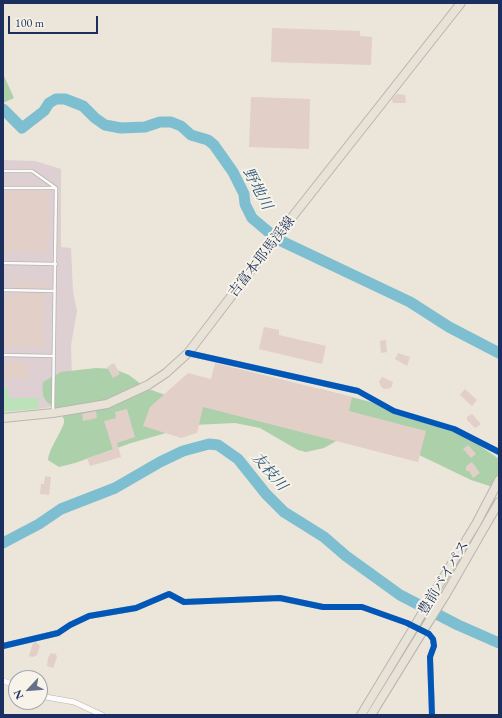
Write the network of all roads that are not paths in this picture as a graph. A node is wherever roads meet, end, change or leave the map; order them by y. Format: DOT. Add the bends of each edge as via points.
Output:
graph roads {
  1 [pos="461,3"];
  2 [pos="3,171"];
  3 [pos="3,188"];
  4 [pos="56,188"];
  5 [pos="3,263"];
  6 [pos="56,264"];
  7 [pos="3,290"];
  8 [pos="55,291"];
  9 [pos="188,353"];
  10 [pos="3,355"];
  11 [pos="54,356"];
  12 [pos="53,413"];
  13 [pos="3,418"];
  14 [pos="499,452"];
  15 [pos="499,480"];
  16 [pos="499,502"];
  17 [pos="3,646"];
  18 [pos="48,697"];
  19 [pos="102,715"];
  20 [pos="361,715"];
  21 [pos="371,715"];
  22 [pos="432,715"];
  1 -- 9 [label="main road, 吉富本耶馬渓線"];
  2 -- 4 [label="lane" via="32,171"];
  3 -- 4 [label="lane"];
  4 -- 6 [label="lane"];
  5 -- 6 [label="lane"];
  6 -- 8 [label="lane"];
  7 -- 8 [label="lane"];
  8 -- 11 [label="lane"];
  9 -- 12 [label="main road, 吉富本耶馬渓線" via="166,373 121,399 89,408"];
  9 -- 14 [label="street" via="358,391 394,411 454,429"];
  10 -- 11 [label="lane"];
  11 -- 12 [label="lane"];
  12 -- 13 [label="main road, 吉富本耶馬渓線"];
  15 -- 20 [label="main road, 豊前バイパス, bridge" via="476,524"];
  16 -- 21 [label="main road, 豊前バイパス, bridge"];
  17 -- 22 [label="street" via="58,633 89,616 136,608 169,594 184,602 280,598 323,607 362,607 407,623 429,634 433,639 434,646 430,657"];
  18 -- 19 [label="street" via="74,702"];
}
